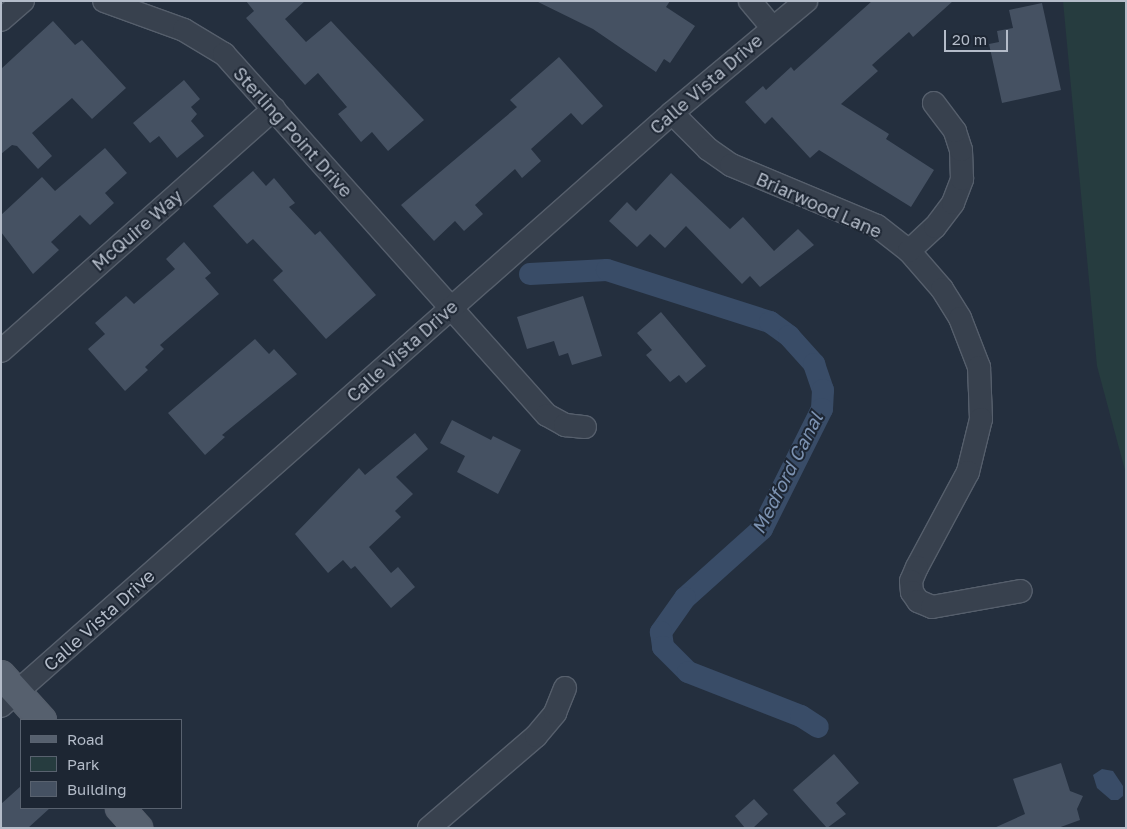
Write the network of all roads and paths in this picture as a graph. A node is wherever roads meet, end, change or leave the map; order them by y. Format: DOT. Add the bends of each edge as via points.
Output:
graph roads {
  1 [pos="22,1"];
  2 [pos="104,1"];
  3 [pos="750,1"];
  4 [pos="806,1"];
  5 [pos="1,20"];
  6 [pos="772,27"];
  7 [pos="934,103"];
  8 [pos="274,110"];
  9 [pos="672,113"];
  10 [pos="909,251"];
  11 [pos="450,308"];
  12 [pos="1,351"];
  13 [pos="585,427"];
  14 [pos="1021,591"];
  15 [pos="565,688"];
  16 [pos="7,691"];
  17 [pos="41,719"];
  18 [pos="121,809"];
  19 [pos="138,828"];
  20 [pos="429,828"];
  1 -- 5 [label="street"];
  2 -- 8 [label="street, Sterling Point Drive" via="207,41"];
  3 -- 6 [label="street"];
  4 -- 6 [label="street, Calle Vista Drive"];
  6 -- 9 [label="street, Calle Vista Drive"];
  7 -- 10 [label="street" via="955,131 961,150 962,179 953,204 936,227"];
  8 -- 11 [label="street, Sterling Point Drive"];
  8 -- 12 [label="street, McQuire Way"];
  9 -- 10 [label="street, Briarwood Lane" via="708,149 731,165 877,226"];
  9 -- 11 [label="street, Calle Vista Drive"];
  10 -- 14 [label="street, Briarwood Lane" via="942,290 960,318 979,367 982,394 981,419 968,472 917,567 911,581 912,592 918,601 932,607"];
  11 -- 13 [label="street, Sterling Point Drive" via="547,415 565,425"];
  11 -- 16 [label="street, Calle Vista Drive"];
  15 -- 20 [label="street" via="555,713 536,736"];
  16 -- 17 [label="main road"];
  18 -- 19 [label="main road"];
}
